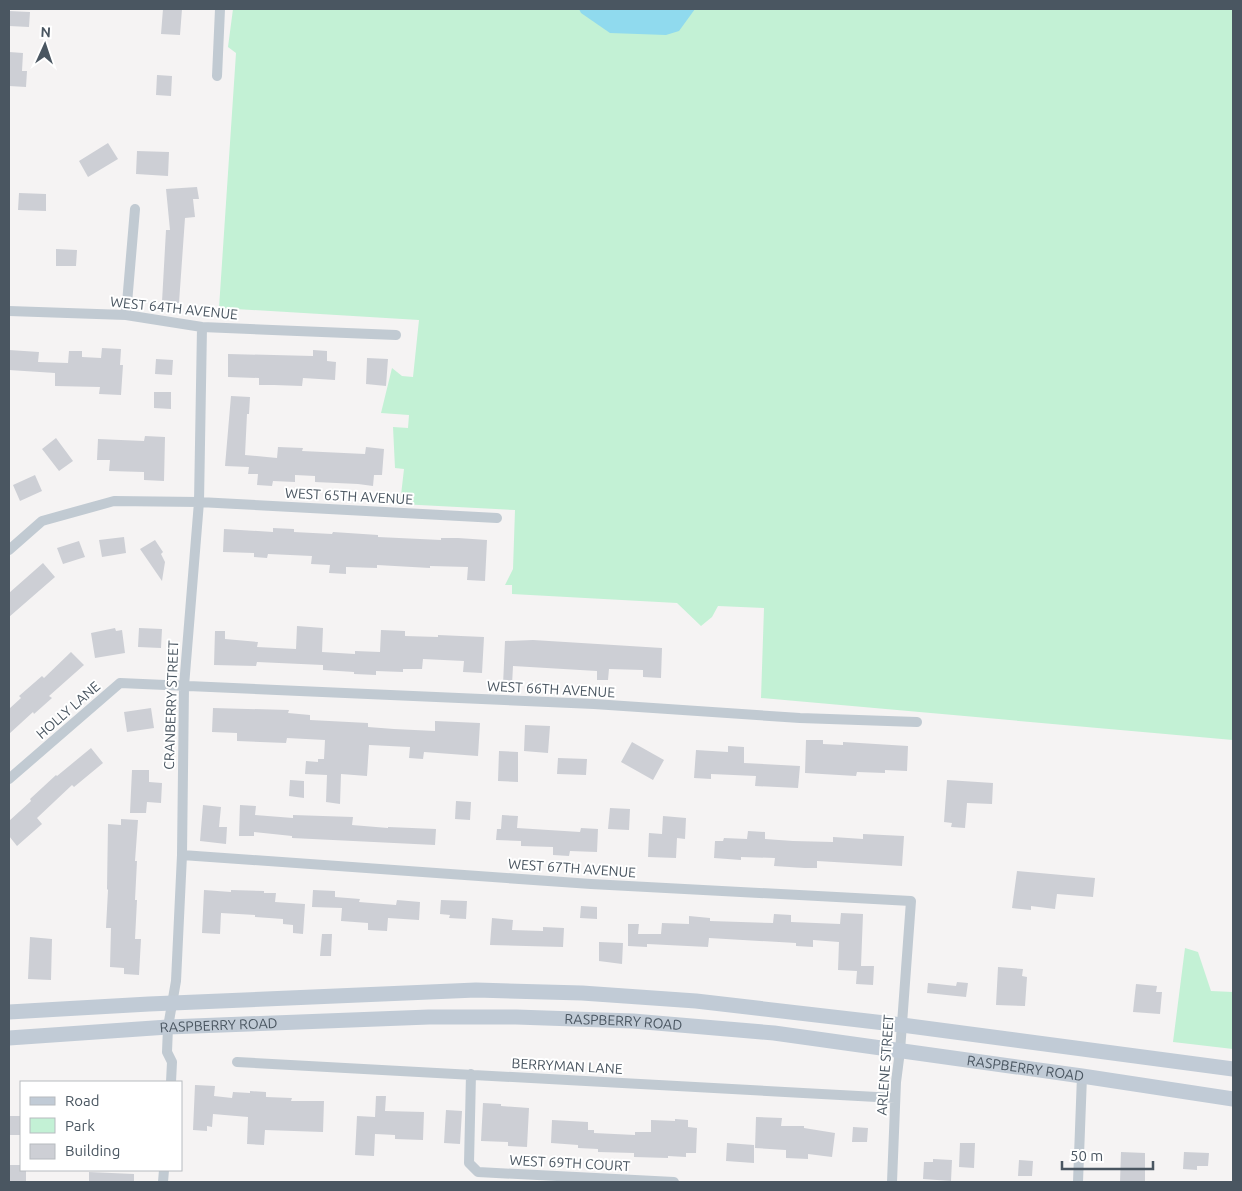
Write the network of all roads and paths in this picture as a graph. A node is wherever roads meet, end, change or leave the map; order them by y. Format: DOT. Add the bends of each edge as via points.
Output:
graph roads {
  1 [pos="220,9"];
  2 [pos="217,76"];
  3 [pos="135,209"];
  4 [pos="9,311"];
  5 [pos="126,315"];
  6 [pos="202,328"];
  7 [pos="396,335"];
  8 [pos="199,502"];
  9 [pos="497,518"];
  10 [pos="9,550"];
  11 [pos="184,686"];
  12 [pos="917,722"];
  13 [pos="9,780"];
  14 [pos="182,855"];
  15 [pos="906,950"];
  16 [pos="173,1004"];
  17 [pos="9,1012"];
  18 [pos="902,1025"];
  19 [pos="168,1027"];
  20 [pos="9,1038"];
  21 [pos="900,1051"];
  22 [pos="237,1062"];
  23 [pos="1233,1069"];
  24 [pos="472,1074"];
  25 [pos="1082,1076"];
  26 [pos="171,1081"];
  27 [pos="895,1098"];
  28 [pos="1233,1098"];
  29 [pos="674,1182"];
  30 [pos="892,1182"];
  31 [pos="1078,1182"];
  1 -- 2 [label="street"];
  3 -- 5 [label="street"];
  4 -- 5 [label="street, WEST 64TH AVENUE"];
  5 -- 6 [label="street, WEST 64TH AVENUE"];
  6 -- 7 [label="street, WEST 64TH AVENUE"];
  6 -- 8 [label="street, CRANBERRY STREET"];
  8 -- 9 [label="street, WEST 65TH AVENUE"];
  8 -- 10 [label="street, WEST 65TH AVENUE" via="114,501 42,521"];
  8 -- 11 [label="street, CRANBERRY STREET"];
  11 -- 12 [label="street, WEST 66TH AVENUE"];
  11 -- 13 [label="street, HOLLY LANE" via="120,683"];
  11 -- 14 [label="street, CRANBERRY STREET"];
  14 -- 15 [label="street, WEST 67TH AVENUE" via="591,884 911,901"];
  14 -- 16 [label="street, CRANBERRY STREET"];
  15 -- 18 [label="street, ARLENE STREET"];
  16 -- 17 [label="main road, RASPBERRY ROAD"];
  16 -- 18 [label="main road, RASPBERRY ROAD" via="476,990 582,993 696,1001"];
  16 -- 19 [label="street, CRANBERRY STREET"];
  18 -- 21 [label="street, ARLENE STREET"];
  18 -- 23 [label="main road, RASPBERRY ROAD"];
  19 -- 20 [label="main road, RASPBERRY ROAD"];
  19 -- 21 [label="main road, RASPBERRY ROAD" via="429,1017 536,1017 633,1021 774,1033"];
  19 -- 26 [label="street, CRANBERRY STREET"];
  21 -- 25 [label="main road, RASPBERRY ROAD"];
  21 -- 27 [label="street, ARLENE STREET"];
  22 -- 24 [label="street, BERRYMAN LANE"];
  24 -- 27 [label="street, BERRYMAN LANE"];
  24 -- 29 [label="street, WEST 69TH COURT" via="469,1163 478,1172"];
  25 -- 28 [label="main road, RASPBERRY ROAD"];
  25 -- 31 [label="street"];
  27 -- 30 [label="street, ARLENE STREET"];
}
